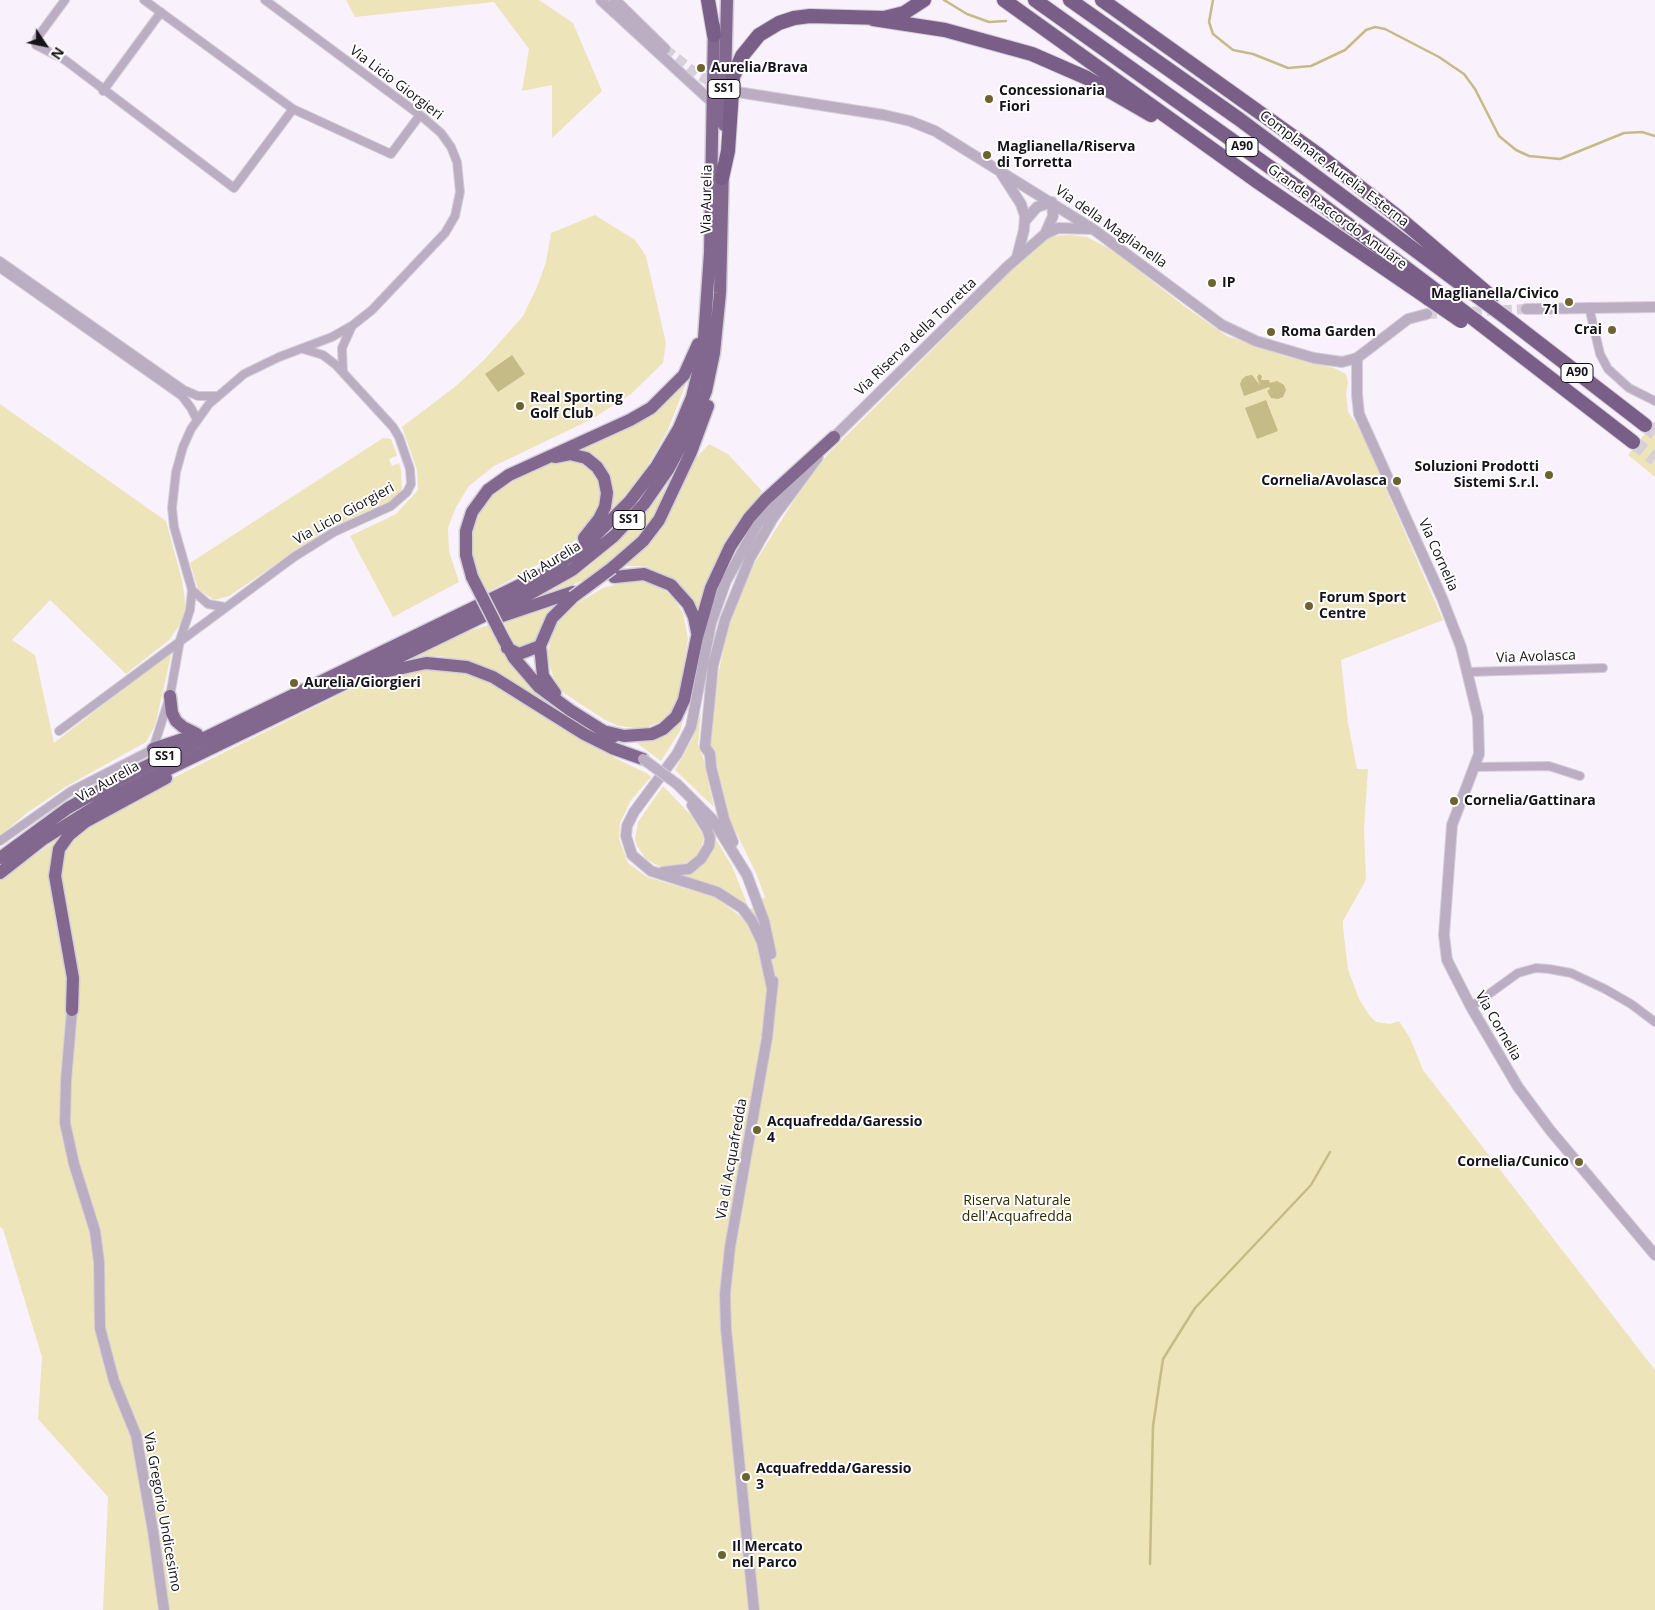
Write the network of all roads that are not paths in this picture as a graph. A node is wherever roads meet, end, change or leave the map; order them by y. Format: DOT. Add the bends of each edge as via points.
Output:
graph roads {
  1 [pos="65,0"];
  2 [pos="144,0"];
  3 [pos="265,0"];
  4 [pos="601,0"];
  5 [pos="615,0"];
  6 [pos="708,0"];
  7 [pos="714,0"];
  8 [pos="727,0"];
  9 [pos="1004,0"];
  10 [pos="1035,0"];
  11 [pos="1070,0"];
  12 [pos="1102,0"];
  13 [pos="1113,0"];
  14 [pos="921,3"];
  15 [pos="161,12"];
  16 [pos="873,19"];
  17 [pos="714,35"];
  18 [pos="665,49"];
  19 [pos="1179,55"];
  20 [pos="103,91"];
  21 [pos="737,92"];
  22 [pos="713,103"];
  23 [pos="293,109"];
  24 [pos="420,114"];
  25 [pos="999,170"];
  26 [pos="722,178"];
  27 [pos="1258,182"];
  28 [pos="1052,202"];
  29 [pos="1025,221"];
  30 [pos="1093,229"];
  31 [pos="1045,234"];
  32 [pos="1018,257"];
  33 [pos="0,260"];
  34 [pos="0,268"];
  35 [pos="15,275"];
  36 [pos="1485,297"];
  37 [pos="708,302"];
  38 [pos="1589,307"];
  39 [pos="1655,307"];
  40 [pos="1526,309"];
  41 [pos="1427,314"];
  42 [pos="353,325"];
  43 [pos="717,325"];
  44 [pos="303,349"];
  45 [pos="1516,352"];
  46 [pos="1357,358"];
  47 [pos="343,372"];
  48 [pos="168,383"];
  49 [pos="216,396"];
  50 [pos="1655,401"];
  51 [pos="197,420"];
  52 [pos="1645,426"];
  53 [pos="834,437"];
  54 [pos="1633,442"];
  55 [pos="540,460"];
  56 [pos="553,569"];
  57 [pos="613,573"];
  58 [pos="192,590"];
  59 [pos="573,594"];
  60 [pos="225,607"];
  61 [pos="445,635"];
  62 [pos="697,636"];
  63 [pos="180,640"];
  64 [pos="505,643"];
  65 [pos="540,646"];
  66 [pos="1603,668"];
  67 [pos="1469,672"];
  68 [pos="340,673"];
  69 [pos="170,696"];
  70 [pos="300,705"];
  71 [pos="570,710"];
  72 [pos="59,731"];
  73 [pos="607,732"];
  74 [pos="197,734"];
  75 [pos="153,749"];
  76 [pos="202,752"];
  77 [pos="643,759"];
  78 [pos="1475,767"];
  79 [pos="1580,776"];
  80 [pos="677,784"];
  81 [pos="0,841"];
  82 [pos="0,858"];
  83 [pos="645,867"];
  84 [pos="0,873"];
  85 [pos="747,875"];
  86 [pos="772,988"];
  87 [pos="1471,1007"];
  88 [pos="72,1010"];
  89 [pos="1655,1022"];
  90 [pos="1655,1255"];
  91 [pos="164,1610"];
  92 [pos="754,1610"];
  1 -- 20 [label="street" via="35,43 65,60"];
  2 -- 15 [label="street"];
  3 -- 24 [label="street, Via Licio Giorgieri"];
  4 -- 22 [label="street"];
  5 -- 18 [label="street"];
  6 -- 17 [label="highway"];
  7 -- 17 [label="highway, Via Aurelia / SS1"];
  8 -- 26 [label="highway, Via Aurelia / SS1"];
  9 -- 27 [label="highway"];
  10 -- 45 [label="highway, Grande Raccordo Anulare / A90, bridge" via="1309,195"];
  11 -- 36 [label="highway, Grande Raccordo Anulare / A90"];
  12 -- 19 [label="highway, Complanare Aurelia Esterna"];
  13 -- 19 [label="highway" via="1155,30"];
  14 -- 16 [label="highway" via="896,16"];
  15 -- 20 [label="street"];
  15 -- 23 [label="street"];
  16 -- 26 [label="highway" via="794,18 767,29 753,42 742,56 733,77 728,151"];
  16 -- 27 [label="highway" via="970,36 1050,61 1132,103 1216,160"];
  17 -- 22 [label="highway, Via Aurelia / SS1"];
  19 -- 36 [label="highway, Complanare Aurelia Esterna" via="1384,205"];
  20 -- 23 [label="street" via="234,188"];
  21 -- 25 [label="street, Via della Maglianella" via="910,121 944,135"];
  22 -- 37 [label="highway, Via Aurelia / SS1"];
  23 -- 24 [label="street" via="391,154"];
  24 -- 42 [label="street, Via Licio Giorgieri" via="441,133 454,154 460,179 458,208 445,233 423,259"];
  25 -- 28 [label="street, Via della Maglianella"];
  25 -- 29 [label="street" via="1021,204"];
  26 -- 43 [label="highway, Via Aurelia / SS1"];
  27 -- 45 [label="highway, bridge" via="1461,321"];
  28 -- 29 [label="street" via="1036,207"];
  28 -- 30 [label="street, Via della Maglianella"];
  28 -- 31 [label="street" via="1053,216"];
  29 -- 32 [label="street"];
  30 -- 31 [label="street" via="1058,228"];
  30 -- 46 [label="street, Via della Maglianella" via="1226,327 1256,341 1324,361 1342,362"];
  31 -- 32 [label="street, Via Riserva della Torretta"];
  32 -- 53 [label="street, Via Riserva della Torretta"];
  33 -- 35 [label="street"];
  34 -- 35 [label="street"];
  35 -- 48 [label="street"];
  36 -- 52 [label="highway, Complanare Aurelia Esterna / A90"];
  37 -- 55 [label="highway" via="691,362 678,384 661,400 639,416"];
  37 -- 56 [label="highway, Via Aurelia / SS1" via="698,378 669,448 621,512 581,549"];
  38 -- 39 [label="street"];
  38 -- 40 [label="street"];
  38 -- 50 [label="street" via="1600,354 1608,368 1629,388"];
  41 -- 46 [label="street" via="1400,324"];
  42 -- 44 [label="street, Via Licio Giorgieri"];
  42 -- 47 [label="street, Via Licio Giorgieri" via="342,348"];
  43 -- 57 [label="highway" via="719,355 716,377 707,412 691,452 654,528"];
  43 -- 61 [label="highway, Via Aurelia / SS1" via="709,380 696,418 666,473 630,519 597,551 567,573"];
  44 -- 47 [label="street, Via Licio Giorgieri" via="323,355"];
  44 -- 49 [label="street, Via Licio Giorgieri" via="251,370"];
  45 -- 54 [label="highway, Grande Raccordo Anulare / A90"];
  46 -- 67 [label="street, Via Cornelia" via="1359,414 1442,598"];
  47 -- 60 [label="street, Via Licio Giorgieri" via="399,437 411,474 409,488 398,501 309,547"];
  48 -- 49 [label="street" via="194,394"];
  48 -- 51 [label="street" via="187,402"];
  49 -- 51 [label="street, Via Licio Giorgieri"];
  51 -- 58 [label="street, Via Licio Giorgieri" via="180,455 172,508 176,538"];
  53 -- 62 [label="highway" via="749,518 711,588"];
  53 -- 83 [label="street" via="765,514 726,582 711,623 691,727 678,754 627,826 630,851"];
  53 -- 85 [label="street" via="777,511 750,558 725,620 713,665 705,747 710,754 710,766 724,819"];
  55 -- 56 [label="highway" via="570,454 586,458 600,470 607,488 606,503 599,519"];
  55 -- 64 [label="highway, bridge" via="497,482 476,506 468,524 465,544 472,577"];
  56 -- 68 [label="highway, Via Aurelia / SS1"];
  57 -- 59 [label="highway, bridge"];
  57 -- 62 [label="highway" via="644,574 670,585 683,595 691,608"];
  58 -- 60 [label="street" via="208,604"];
  58 -- 63 [label="street, Via Licio Giorgieri" via="190,613"];
  59 -- 61 [label="highway"];
  59 -- 65 [label="highway" via="552,618"];
  60 -- 63 [label="street, Via Licio Giorgieri"];
  61 -- 70 [label="highway, Via Aurelia / SS1"];
  62 -- 73 [label="highway" via="684,700 672,722 652,734 624,736"];
  63 -- 69 [label="street, Via Licio Giorgieri"];
  63 -- 72 [label="street, Via Licio Giorgieri"];
  64 -- 65 [label="highway" via="515,653"];
  64 -- 71 [label="highway" via="530,678"];
  65 -- 71 [label="highway" via="543,676"];
  66 -- 67 [label="street, Via Avolasca"];
  67 -- 78 [label="street, Via Cornelia" via="1479,722"];
  68 -- 74 [label="highway" via="292,690"];
  68 -- 82 [label="highway, Via Aurelia / SS1" via="105,787 68,808"];
  69 -- 74 [label="highway" via="176,721"];
  69 -- 75 [label="street, Via Licio Giorgieri"];
  70 -- 76 [label="highway, Via Aurelia / SS1"];
  70 -- 77 [label="highway" via="399,667 432,663 458,665 493,677 584,734"];
  71 -- 73 [label="highway"];
  73 -- 77 [label="highway"];
  74 -- 75 [label="highway"];
  75 -- 81 [label="street, Via Aurelia" via="71,791"];
  76 -- 84 [label="highway, Via Aurelia / SS1" via="83,813"];
  76 -- 88 [label="highway" via="166,778 85,822 69,835 59,849 55,876 72,971"];
  77 -- 80 [label="street, Via di Acquafredda, bridge"];
  78 -- 79 [label="street" via="1549,766"];
  78 -- 87 [label="street, Via Cornelia" via="1453,820 1444,935 1447,960"];
  80 -- 83 [label="street" via="704,823 710,838 709,846 697,863 684,871 662,872"];
  80 -- 85 [label="street, Via di Acquafredda" via="713,820"];
  83 -- 86 [label="street" via="665,877 717,892 742,908 762,942"];
  85 -- 86 [label="street, Via di Acquafredda" via="769,941"];
  86 -- 92 [label="street, Via di Acquafredda" via="767,1038 730,1247 725,1294"];
  87 -- 89 [label="street" via="1518,973 1536,968 1549,969 1566,971 1605,988"];
  87 -- 90 [label="street, Via Cornelia" via="1531,1105"];
  88 -- 91 [label="street, Via Gregorio Undicesimo" via="66,1123 74,1164 95,1231 100,1328 114,1381 136,1436"];
}
